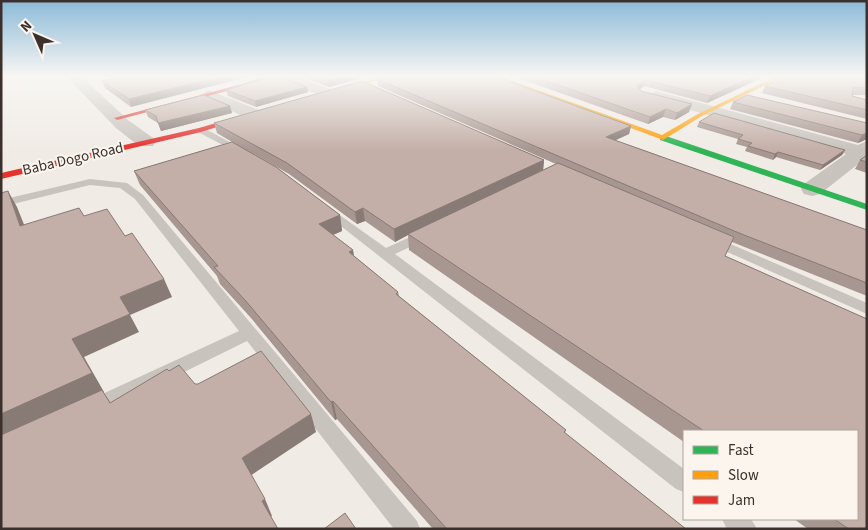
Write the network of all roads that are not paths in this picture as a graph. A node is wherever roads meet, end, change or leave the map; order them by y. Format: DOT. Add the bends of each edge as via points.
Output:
graph roads {
  1 [pos="99,101"];
  2 [pos="185,101"];
  3 [pos="224,101"];
  4 [pos="561,101"];
  5 [pos="672,101"];
  6 [pos="730,101"];
  7 [pos="765,101"];
  8 [pos="770,102"];
  9 [pos="708,111"];
  10 [pos="257,113"];
  11 [pos="117,118"];
  12 [pos="201,130"];
  13 [pos="663,138"];
  14 [pos="146,142"];
  15 [pos="864,149"];
  16 [pos="256,160"];
  17 [pos="1,176"];
  18 [pos="812,189"];
  19 [pos="315,201"];
  20 [pos="1,204"];
  21 [pos="867,207"];
  22 [pos="439,228"];
  23 [pos="698,234"];
  24 [pos="385,254"];
  25 [pos="867,309"];
  26 [pos="249,333"];
  27 [pos="72,418"];
  28 [pos="683,481"];
  29 [pos="734,520"];
  30 [pos="409,529"];
  31 [pos="746,529"];
  1 -- 11 [label="street, Baba Dogo Road"];
  2 -- 11 [label="street"];
  3 -- 10 [label="street"];
  4 -- 13 [label="street"];
  5 -- 9 [label="street"];
  6 -- 9 [label="street"];
  7 -- 8 [label="street"];
  9 -- 13 [label="street"];
  9 -- 15 [label="street"];
  10 -- 12 [label="street, Baba Dogo Road"];
  11 -- 14 [label="street, Baba Dogo Road"];
  12 -- 14 [label="street, Baba Dogo Road"];
  12 -- 16 [label="lane"];
  13 -- 18 [label="street"];
  14 -- 17 [label="street, Baba Dogo Road"];
  15 -- 18 [label="street"];
  18 -- 21 [label="street"];
  19 -- 24 [label="lane"];
  20 -- 26 [label="lane" via="90,182 123,185 139,197"];
  22 -- 24 [label="lane"];
  23 -- 25 [label="lane"];
  24 -- 28 [label="lane"];
  26 -- 27 [label="lane"];
  26 -- 30 [label="lane"];
  29 -- 31 [label="lane"];
}
